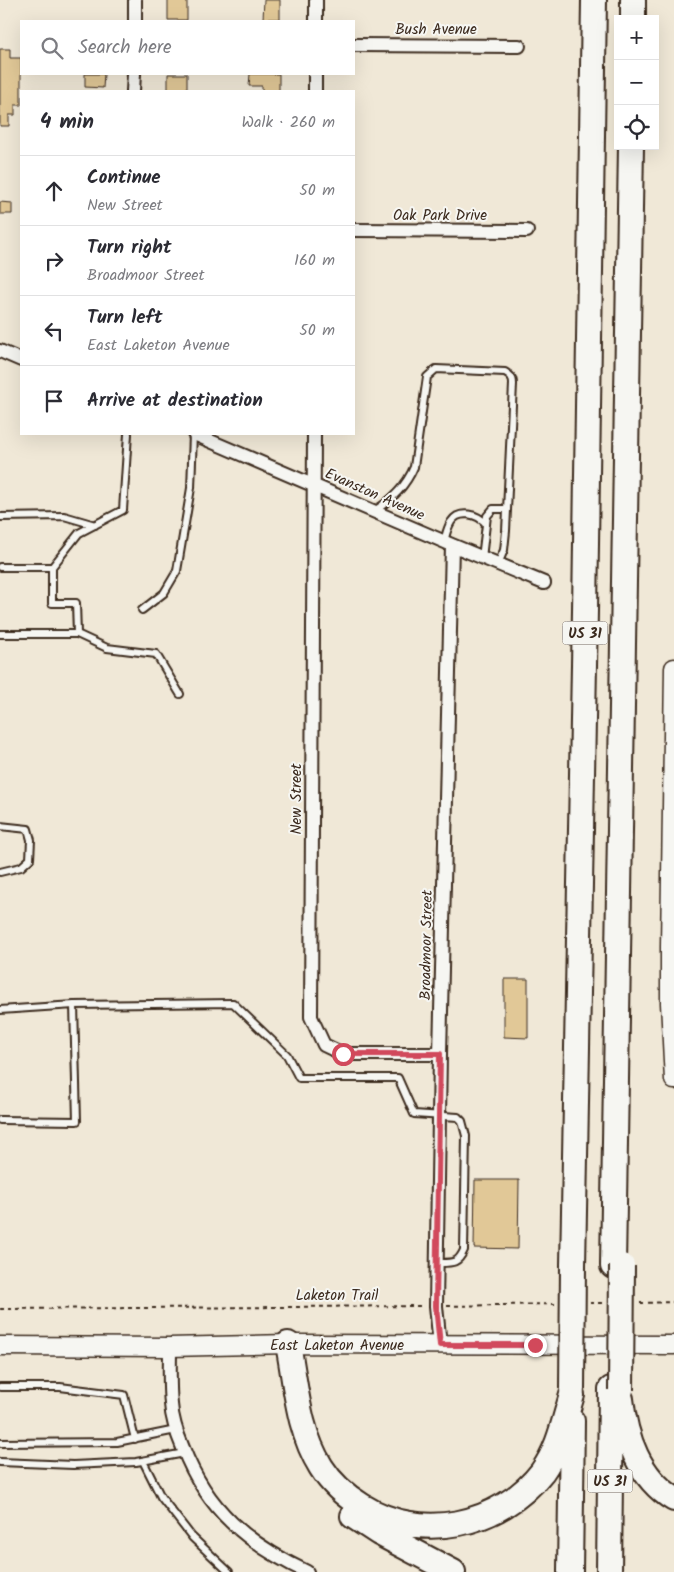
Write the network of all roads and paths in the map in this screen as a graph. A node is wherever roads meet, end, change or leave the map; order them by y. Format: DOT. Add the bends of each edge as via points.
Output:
graph roads {
  1 [pos="135,0"];
  2 [pos="316,0"];
  3 [pos="594,0"];
  4 [pos="633,0"];
  5 [pos="632,15"];
  6 [pos="135,20"];
  7 [pos="316,20"];
  8 [pos="355,45"];
  9 [pos="519,46"];
  10 [pos="134,75"];
  11 [pos="315,75"];
  12 [pos="133,90"];
  13 [pos="315,90"];
  14 [pos="630,150"];
  15 [pos="355,230"];
  16 [pos="527,231"];
  17 [pos="0,351"];
  18 [pos="20,360"];
  19 [pos="128,435"];
  20 [pos="193,435"];
  21 [pos="195,435"];
  22 [pos="314,435"];
  23 [pos="315,486"];
  24 [pos="507,509"];
  25 [pos="374,511"];
  26 [pos="0,517"];
  27 [pos="486,524"];
  28 [pos="96,525"];
  29 [pos="448,544"];
  30 [pos="482,558"];
  31 [pos="498,564"];
  32 [pos="0,567"];
  33 [pos="52,567"];
  34 [pos="544,583"];
  35 [pos="142,610"];
  36 [pos="0,634"];
  37 [pos="77,634"];
  38 [pos="674,668"];
  39 [pos="180,694"];
  40 [pos="0,826"];
  41 [pos="0,872"];
  42 [pos="74,1005"];
  43 [pos="0,1010"];
  44 [pos="440,1054"];
  45 [pos="674,1080"];
  46 [pos="439,1116"];
  47 [pos="0,1120"];
  48 [pos="437,1263"];
  49 [pos="674,1302"];
  50 [pos="605,1303"];
  51 [pos="634,1303"];
  52 [pos="555,1304"];
  53 [pos="585,1304"];
  54 [pos="436,1306"];
  55 [pos="0,1309"];
  56 [pos="288,1344"];
  57 [pos="440,1345"];
  58 [pos="674,1345"];
  59 [pos="0,1346"];
  60 [pos="170,1347"];
  61 [pos="0,1387"];
  62 [pos="616,1390"];
  63 [pos="572,1392"];
  64 [pos="176,1430"];
  65 [pos="135,1439"];
  66 [pos="0,1443"];
  67 [pos="185,1453"];
  68 [pos="143,1461"];
  69 [pos="0,1462"];
  70 [pos="674,1500"];
  71 [pos="229,1572"];
  72 [pos="307,1572"];
  73 [pos="453,1572"];
  74 [pos="570,1572"];
  75 [pos="609,1572"];
  1 -- 6 [label="street"];
  2 -- 7 [label="street"];
  3 -- 63 [label="highway, US 31, bridge"];
  4 -- 5 [label="highway"];
  8 -- 9 [label="street, Bush Avenue"];
  10 -- 12 [label="street"];
  11 -- 13 [label="street"];
  14 -- 62 [label="highway, US 31" via="615,1159 618,1266"];
  15 -- 16 [label="street, Oak Park Drive"];
  17 -- 18 [label="street"];
  19 -- 28 [label="lane" via="123,510"];
  20 -- 35 [label="lane" via="191,488 177,571 164,592"];
  21 -- 23 [label="street, Evanston Avenue"];
  22 -- 23 [label="street, New Street"];
  23 -- 25 [label="street, Evanston Avenue"];
  23 -- 44 [label="street, New Street" via="311,1017 324,1044 343,1054"];
  24 -- 25 [label="lane" via="513,379 505,372 436,369 427,377 414,467 393,498"];
  24 -- 27 [label="lane" via="493,509"];
  24 -- 31 [label="lane" via="505,545"];
  25 -- 29 [label="street, Evanston Avenue"];
  26 -- 28 [label="lane" via="64,516"];
  27 -- 29 [label="lane" via="474,515 459,516 450,523"];
  27 -- 30 [label="lane"];
  28 -- 33 [label="lane" via="79,533"];
  29 -- 30 [label="street, Evanston Avenue"];
  29 -- 44 [label="street, Broadmoor Street"];
  30 -- 31 [label="street, Evanston Avenue"];
  31 -- 34 [label="street, Evanston Avenue"];
  32 -- 33 [label="lane"];
  33 -- 37 [label="lane" via="52,603 76,603"];
  36 -- 37 [label="lane"];
  37 -- 39 [label="lane" via="107,648 156,654"];
  38 -- 45 [label="main road" via="670,946"];
  40 -- 41 [label="lane" via="28,829 31,840 30,859 22,868"];
  42 -- 43 [label="lane"];
  42 -- 46 [label="lane" via="233,1003 288,1055 299,1078 398,1078 414,1114"];
  42 -- 47 [label="lane" via="77,1121"];
  44 -- 46 [label="street, Broadmoor Street"];
  46 -- 48 [label="street, Broadmoor Street"];
  46 -- 48 [label="lane" via="458,1117 466,1136 464,1250 461,1259"];
  48 -- 54 [label="street, Broadmoor Street"];
  49 -- 51 [label="path"];
  50 -- 53 [label="path"];
  52 -- 54 [label="path, Laketon Trail"];
  54 -- 55 [label="path, Laketon Trail"];
  54 -- 57 [label="street, Broadmoor Street"];
  56 -- 57 [label="main road, East Laketon Avenue"];
  56 -- 60 [label="main road, East Laketon Avenue"];
  56 -- 63 [label="highway" via="301,1419 322,1469 351,1499 390,1520 411,1525 456,1524 491,1513 529,1487 555,1451"];
  56 -- 73 [label="highway" via="288,1398 294,1425 313,1470 330,1496 356,1519"];
  57 -- 58 [label="main road, East Laketon Avenue"];
  59 -- 60 [label="main road, East Laketon Avenue"];
  60 -- 64 [label="street" via="171,1405"];
  61 -- 65 [label="lane" via="60,1387 124,1395"];
  62 -- 70 [label="highway" via="633,1452 652,1481"];
  62 -- 75 [label="highway, US 31"];
  63 -- 74 [label="highway, US 31"];
  64 -- 65 [label="lane"];
  64 -- 67 [label="street"];
  65 -- 66 [label="lane"];
  67 -- 68 [label="lane"];
  67 -- 72 [label="street" via="198,1482 227,1518 254,1542"];
  68 -- 69 [label="lane" via="73,1465"];
  68 -- 71 [label="lane" via="161,1497 192,1537"];
}
